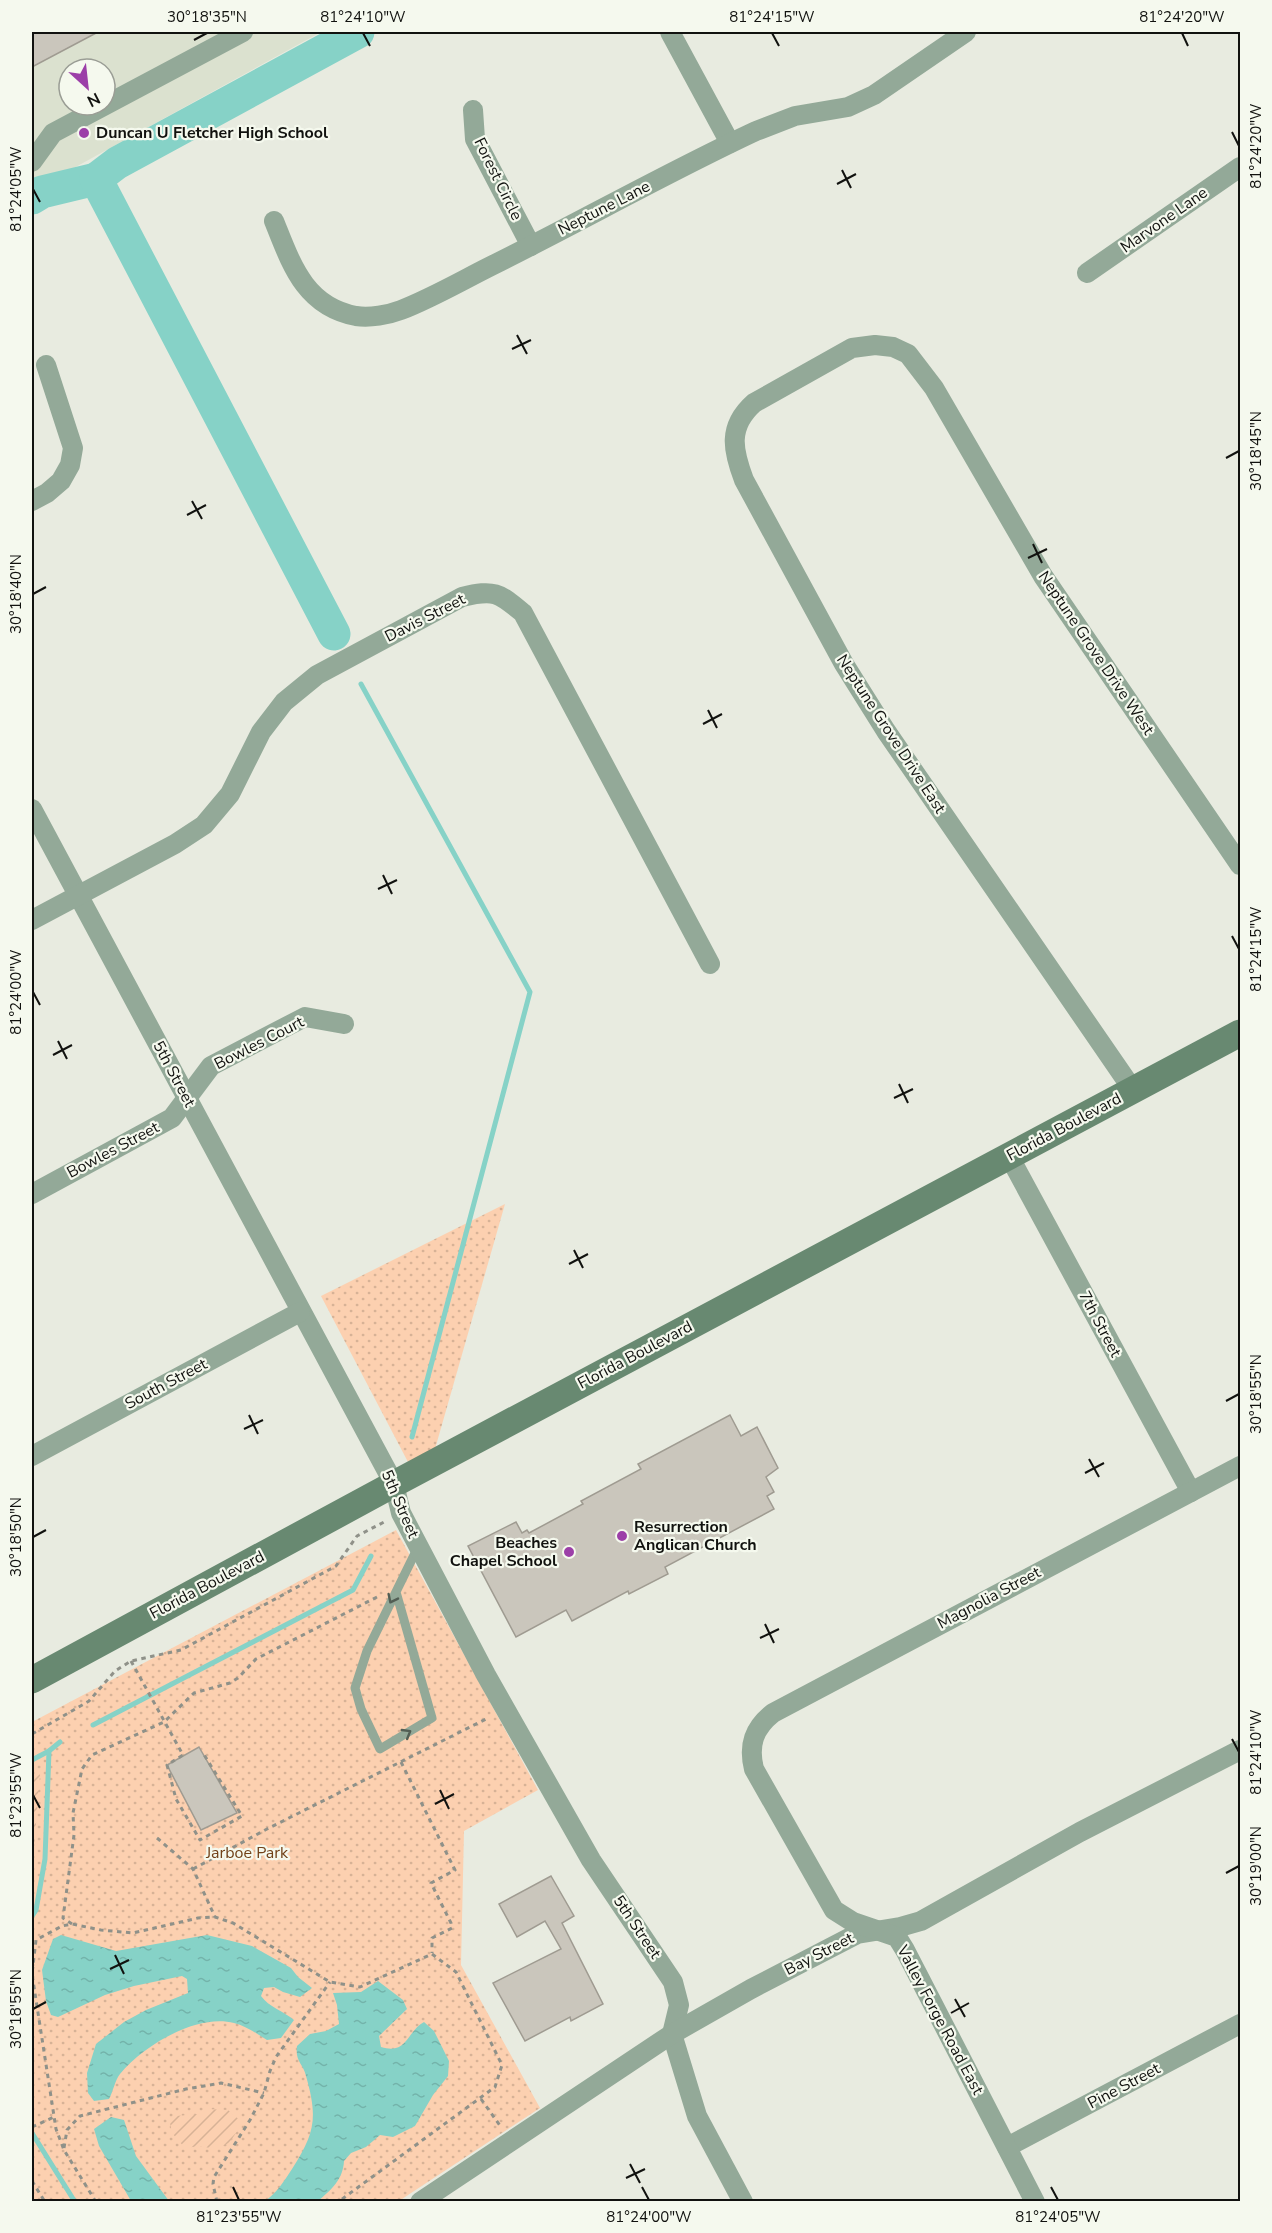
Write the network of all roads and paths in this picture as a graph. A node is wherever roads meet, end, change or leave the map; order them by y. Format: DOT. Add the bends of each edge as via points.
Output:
graph roads {
  1 [pos="243,32"];
  2 [pos="670,32"];
  3 [pos="966,32"];
  4 [pos="473,110"];
  5 [pos="730,143"];
  6 [pos="32,162"];
  7 [pos="1240,167"];
  8 [pos="274,221"];
  9 [pos="531,246"];
  10 [pos="1087,273"];
  11 [pos="46,365"];
  12 [pos="799,377"];
  13 [pos="32,501"];
  14 [pos="32,809"];
  15 [pos="1240,865"];
  16 [pos="79,895"];
  17 [pos="32,920"];
  18 [pos="710,964"];
  19 [pos="344,1024"];
  20 [pos="1240,1033"];
  21 [pos="1133,1090"];
  22 [pos="187,1097"];
  23 [pos="1009,1156"];
  24 [pos="32,1194"];
  25 [pos="300,1312"];
  26 [pos="32,1456"];
  27 [pos="1240,1466"];
  28 [pos="394,1484"];
  29 [pos="1191,1492"];
  30 [pos="401,1513"];
  31 [pos="418,1547"];
  32 [pos="397,1589"];
  33 [pos="131,1661"];
  34 [pos="32,1680"];
  35 [pos="506,1710"];
  36 [pos="164,1722"];
  37 [pos="32,1734"];
  38 [pos="751,1745"];
  39 [pos="1240,1750"];
  40 [pos="203,1753"];
  41 [pos="401,1762"];
  42 [pos="157,1838"];
  43 [pos="193,1869"];
  44 [pos="214,1917"];
  45 [pos="72,1924"];
  46 [pos="878,1930"];
  47 [pos="432,1953"];
  48 [pos="330,1982"];
  49 [pos="1240,2024"];
  50 [pos="672,2034"];
  51 [pos="264,2093"];
  52 [pos="481,2099"];
  53 [pos="54,2117"];
  54 [pos="32,2127"];
  55 [pos="511,2140"];
  56 [pos="1007,2147"];
  57 [pos="64,2150"];
  58 [pos="32,2181"];
  59 [pos="45,2202"];
  60 [pos="96,2202"];
  61 [pos="218,2202"];
  62 [pos="338,2202"];
  63 [pos="420,2202"];
  64 [pos="743,2202"];
  65 [pos="1035,2202"];
  1 -- 6 [label="street" via="53,133"];
  2 -- 5 [label="street"];
  3 -- 5 [label="street, Neptune Lane" via="874,95 848,107 795,116"];
  4 -- 9 [label="street, Forest Circle" via="475,139"];
  5 -- 9 [label="street, Neptune Lane"];
  7 -- 10 [label="street, Marvone Lane"];
  8 -- 9 [label="street, Neptune Lane" via="292,266 306,288 335,309 356,316 399,311"];
  11 -- 13 [label="street" via="73,448 61,482"];
  12 -- 15 [label="street, Neptune Grove Drive West" via="852,348 875,345 908,354 934,388 1043,576"];
  12 -- 21 [label="street, Neptune Grove Drive East" via="754,403 740,421 735,456 744,480 843,663 886,731"];
  14 -- 16 [label="street, 5th Street"];
  16 -- 17 [label="street, Davis Street"];
  16 -- 18 [label="street, Davis Street" via="204,825 230,794 261,732 284,702 317,675 462,597 482,592 501,595 523,613"];
  16 -- 22 [label="street, 5th Street"];
  19 -- 22 [label="street, Bowles Court" via="305,1017 211,1066"];
  20 -- 21 [label="street, Florida Boulevard"];
  21 -- 23 [label="street, Florida Boulevard"];
  22 -- 24 [label="street, Bowles Street" via="172,1118"];
  22 -- 25 [label="street, 5th Street"];
  23 -- 28 [label="street, Florida Boulevard"];
  23 -- 29 [label="street, 7th Street"];
  25 -- 26 [label="street, South Street"];
  25 -- 28 [label="street, 5th Street"];
  27 -- 29 [label="street, Magnolia Street"];
  28 -- 30 [label="street, 5th Street"];
  28 -- 34 [label="street, Florida Boulevard"];
  29 -- 38 [label="street, Magnolia Street" via="773,1713 763,1722"];
  30 -- 31 [label="street, 5th Street"];
  30 -- 33 [label="path" via="357,1536 336,1566 182,1650"];
  31 -- 32 [label="lane"];
  31 -- 35 [label="street, 5th Street"];
  32 -- 32 [label="lane, one-way" via="367,1651 355,1688 380,1749 432,1718"];
  32 -- 36 [label="path" via="256,1659 230,1683 194,1693"];
  33 -- 36 [label="path"];
  33 -- 37 [label="path" via="115,1671 89,1701"];
  35 -- 41 [label="path"];
  35 -- 50 [label="street, 5th Street" via="591,1860 673,1983 679,2005"];
  36 -- 40 [label="path" via="183,1755 167,1765 176,1799 200,1840 242,1816"];
  36 -- 45 [label="path" via="92,1755 82,1769 73,1813 74,1836 63,1918"];
  38 -- 46 [label="street, Valley Forge Road East" via="754,1769 834,1910 853,1922"];
  39 -- 46 [label="street, Bay Street" via="1080,1832 921,1921"];
  41 -- 43 [label="path"];
  41 -- 47 [label="path" via="455,1870 431,1883 452,1928 432,1938"];
  42 -- 43 [label="path"];
  43 -- 44 [label="path"];
  44 -- 45 [label="path" via="133,1933"];
  44 -- 48 [label="path" via="233,1923"];
  45 -- 53 [label="path" via="36,1940 32,1974"];
  46 -- 50 [label="street, Bay Street" via="856,1934"];
  46 -- 56 [label="street, Valley Forge Road East" via="897,1937 905,1950"];
  47 -- 48 [label="path" via="360,1987"];
  47 -- 52 [label="path" via="456,1971 502,2065 495,2087"];
  48 -- 51 [label="path" via="276,2057"];
  49 -- 56 [label="street, Pine Street"];
  50 -- 55 [label="street, Bay Street"];
  50 -- 64 [label="street" via="697,2116"];
  51 -- 57 [label="path" via="221,2083 80,2116 67,2130"];
  51 -- 61 [label="path" via="214,2176"];
  52 -- 55 [label="path"];
  52 -- 62 [label="path"];
  53 -- 54 [label="path"];
  53 -- 57 [label="path"];
  55 -- 63 [label="street, Bay Street"];
  56 -- 65 [label="street, Valley Forge Road East"];
  57 -- 60 [label="path"];
  58 -- 59 [label="path"];
}
